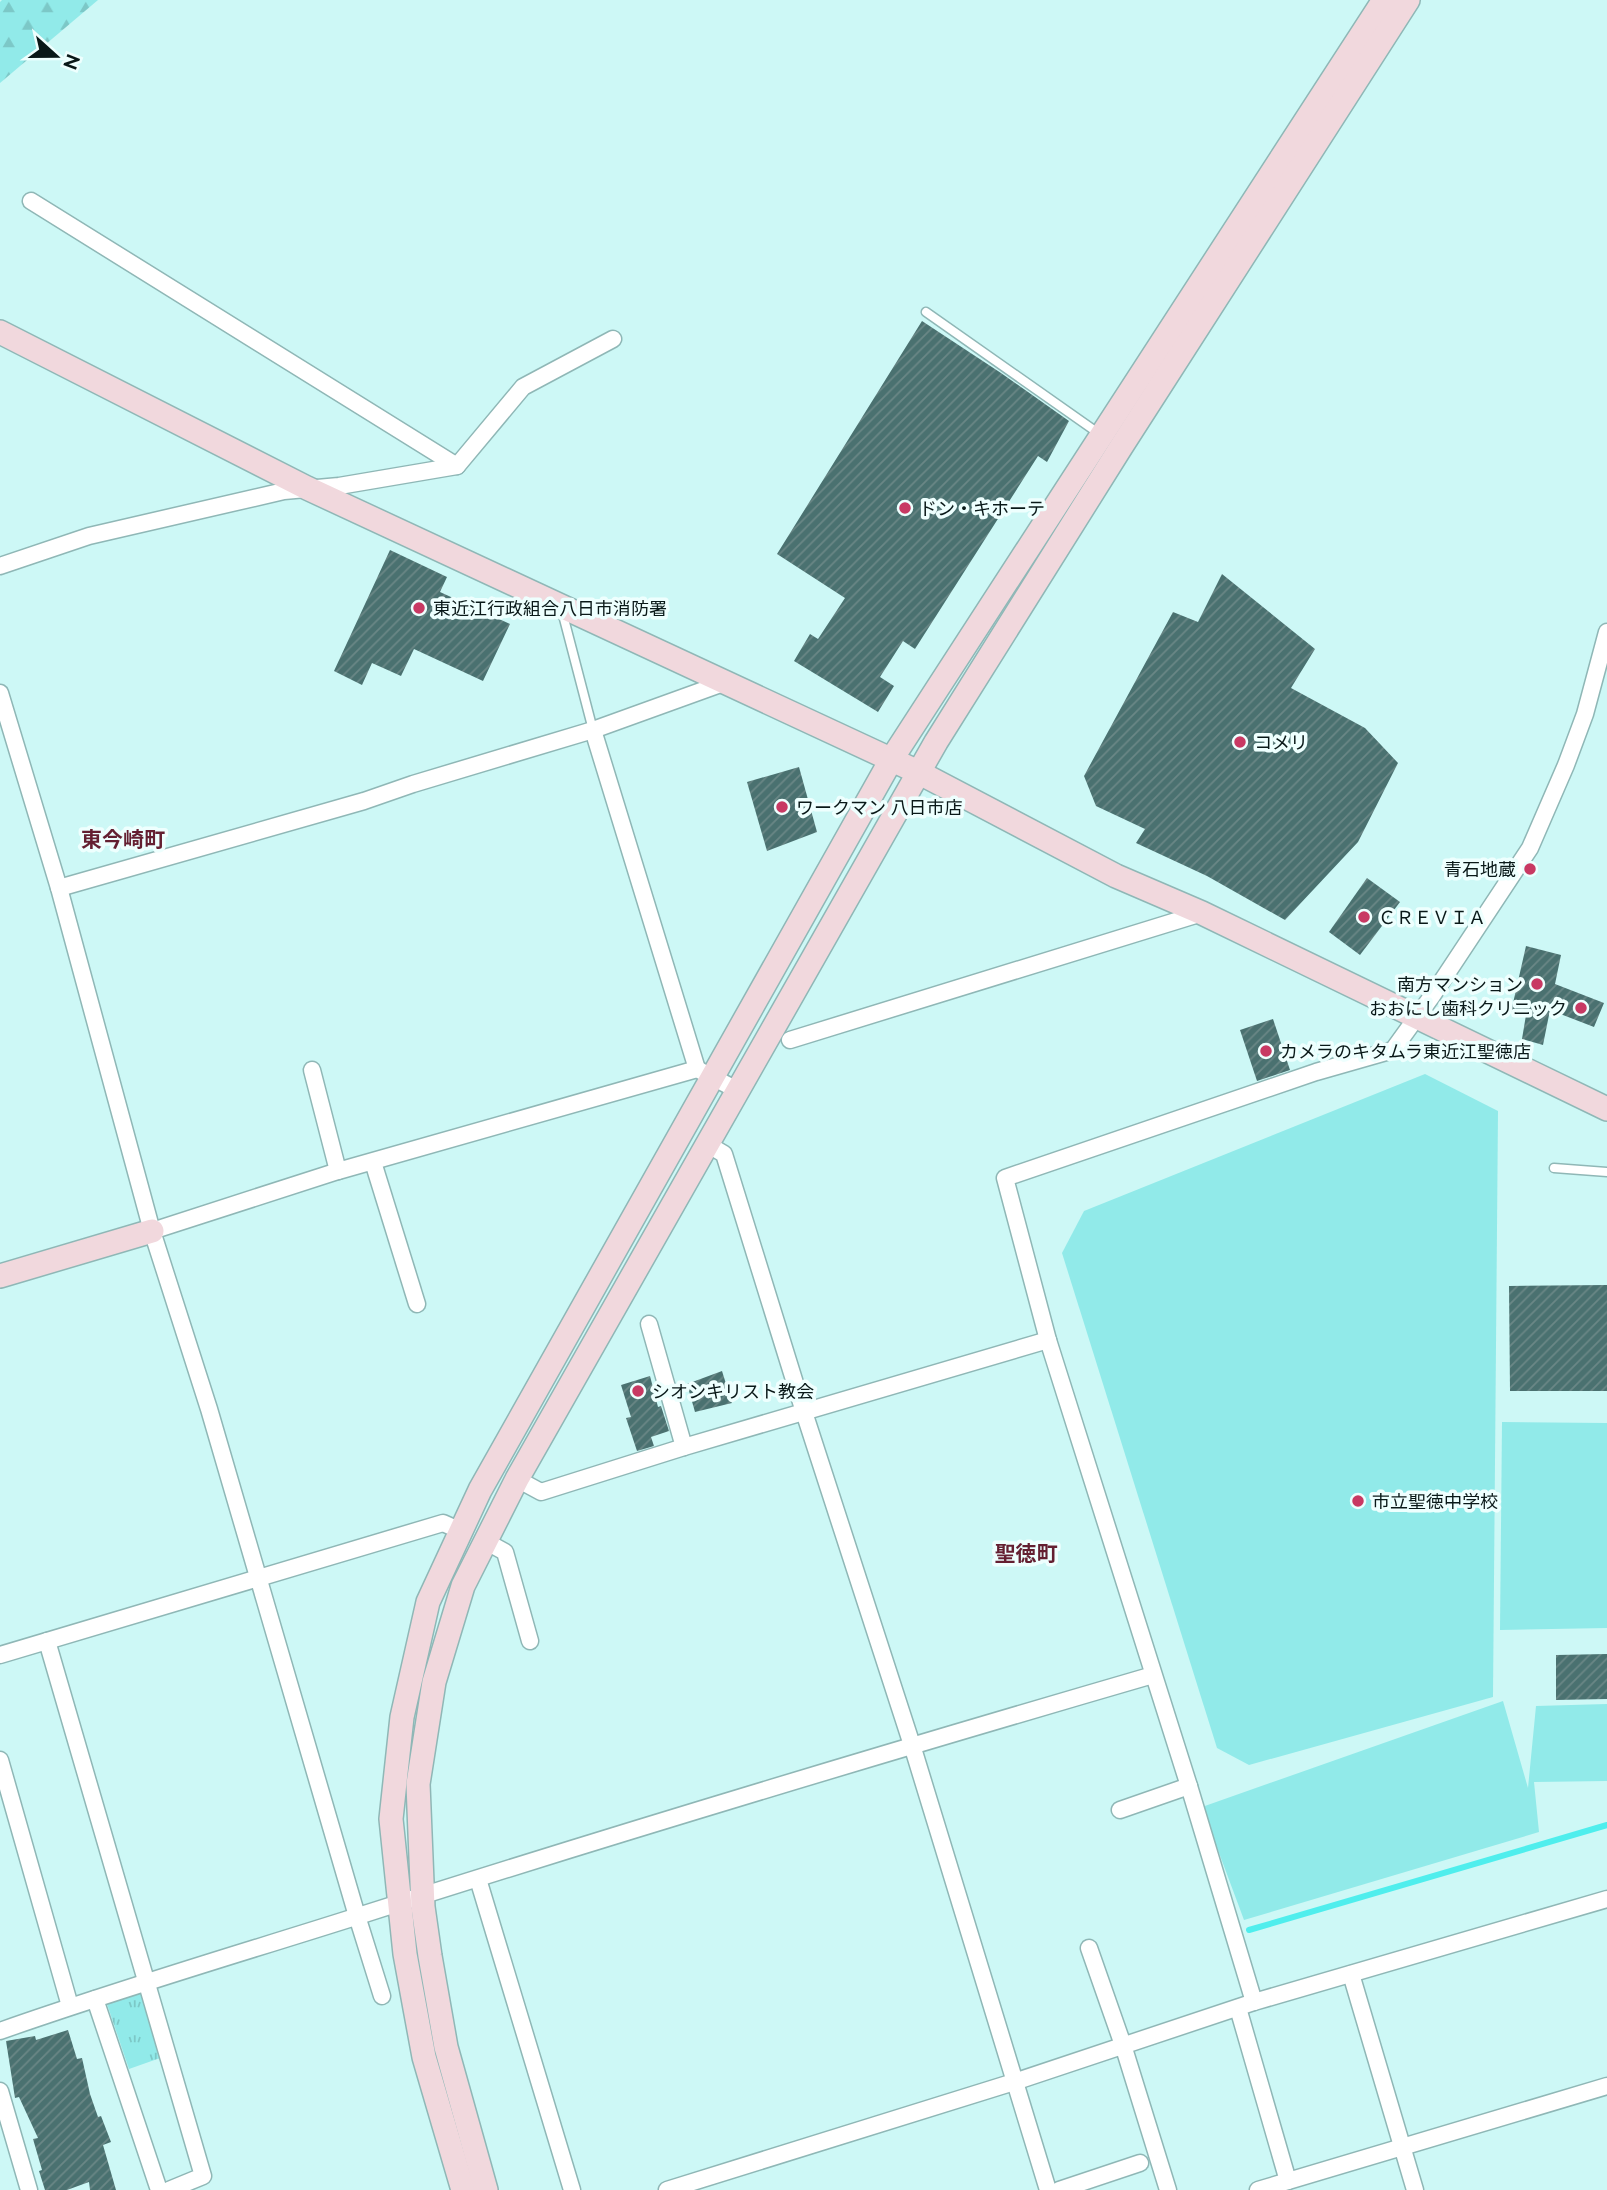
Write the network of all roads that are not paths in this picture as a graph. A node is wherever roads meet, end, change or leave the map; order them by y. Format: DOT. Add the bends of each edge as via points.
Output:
graph roads {
  1 [pos="1384,0"];
  2 [pos="1408,0"];
  3 [pos="32,201"];
  4 [pos="926,312"];
  5 [pos="0,332"];
  6 [pos="612,339"];
  7 [pos="1101,435"];
  8 [pos="1121,447"];
  9 [pos="457,466"];
  10 [pos="307,488"];
  11 [pos="0,566"];
  12 [pos="561,605"];
  13 [pos="1607,632"];
  14 [pos="726,682"];
  15 [pos="0,693"];
  16 [pos="593,730"];
  17 [pos="891,760"];
  18 [pos="918,772"];
  19 [pos="59,888"];
  20 [pos="1202,913"];
  21 [pos="1418,1017"];
  22 [pos="790,1041"];
  23 [pos="312,1070"];
  24 [pos="705,1073"];
  25 [pos="737,1090"];
  26 [pos="1607,1109"];
  27 [pos="706,1144"];
  28 [pos="373,1162"];
  29 [pos="1554,1168"];
  30 [pos="338,1171"];
  31 [pos="1607,1172"];
  32 [pos="152,1231"];
  33 [pos="0,1276"];
  34 [pos="417,1304"];
  35 [pos="649,1324"];
  36 [pos="1048,1340"];
  37 [pos="804,1412"];
  38 [pos="684,1447"];
  39 [pos="517,1479"];
  40 [pos="461,1531"];
  41 [pos="485,1541"];
  42 [pos="258,1578"];
  43 [pos="47,1641"];
  44 [pos="530,1641"];
  45 [pos="0,1655"];
  46 [pos="1153,1675"];
  47 [pos="912,1745"];
  48 [pos="0,1760"];
  49 [pos="1189,1786"];
  50 [pos="1120,1810"];
  51 [pos="478,1878"];
  52 [pos="423,1895"];
  53 [pos="1607,1899"];
  54 [pos="399,1902"];
  55 [pos="357,1916"];
  56 [pos="1089,1948"];
  57 [pos="1351,1974"];
  58 [pos="147,1983"];
  59 [pos="382,1996"];
  60 [pos="95,1999"];
  61 [pos="1254,2002"];
  62 [pos="70,2006"];
  63 [pos="1238,2008"];
  64 [pos="0,2031"];
  65 [pos="1123,2045"];
  66 [pos="1014,2082"];
  67 [pos="1607,2085"];
  68 [pos="0,2091"];
  69 [pos="1402,2147"];
  70 [pos="1140,2163"];
  71 [pos="1288,2181"];
  72 [pos="29,2190"];
  73 [pos="159,2190"];
  74 [pos="169,2190"];
  75 [pos="463,2190"];
  76 [pos="486,2190"];
  77 [pos="572,2190"];
  78 [pos="667,2190"];
  79 [pos="1048,2190"];
  80 [pos="1059,2190"];
  81 [pos="1168,2190"];
  82 [pos="1258,2190"];
  83 [pos="1415,2190"];
  1 -- 7 [label="street"];
  2 -- 8 [label="street"];
  3 -- 9 [label="street"];
  4 -- 7 [label="lane"];
  5 -- 10 [label="street"];
  6 -- 9 [label="street" via="523,387"];
  7 -- 8 [label="lane"];
  7 -- 17 [label="street"];
  8 -- 18 [label="street"];
  9 -- 10 [label="street"];
  10 -- 11 [label="street" via="89,536"];
  10 -- 12 [label="street"];
  12 -- 14 [label="street"];
  12 -- 16 [label="lane"];
  13 -- 21 [label="street" via="1585,714 1530,848"];
  14 -- 16 [label="street"];
  14 -- 17 [label="street"];
  15 -- 19 [label="street"];
  16 -- 19 [label="street"];
  16 -- 24 [label="street"];
  17 -- 18 [label="street"];
  17 -- 24 [label="street"];
  18 -- 20 [label="street" via="1115,876"];
  18 -- 25 [label="street"];
  19 -- 32 [label="street"];
  20 -- 21 [label="street"];
  20 -- 22 [label="street"];
  21 -- 26 [label="street"];
  21 -- 36 [label="street" via="1393,1050 1004,1178"];
  23 -- 30 [label="street"];
  24 -- 25 [label="street"];
  24 -- 28 [label="street"];
  24 -- 40 [label="street"];
  25 -- 27 [label="street"];
  27 -- 37 [label="street" via="724,1154"];
  27 -- 39 [label="street"];
  28 -- 30 [label="street"];
  28 -- 34 [label="street"];
  29 -- 31 [label="lane"];
  30 -- 32 [label="street"];
  32 -- 33 [label="street"];
  32 -- 42 [label="street"];
  35 -- 38 [label="street"];
  36 -- 37 [label="street"];
  36 -- 46 [label="street"];
  37 -- 38 [label="street"];
  37 -- 47 [label="street"];
  38 -- 39 [label="street" via="541,1492"];
  39 -- 41 [label="street"];
  40 -- 42 [label="street" via="443,1523"];
  40 -- 54 [label="street" via="428,1602 402,1717 391,1819"];
  41 -- 44 [label="street" via="505,1552"];
  41 -- 52 [label="street" via="463,1586 434,1682 418,1784"];
  42 -- 43 [label="street"];
  42 -- 55 [label="street"];
  43 -- 45 [label="street"];
  43 -- 58 [label="street"];
  46 -- 47 [label="street"];
  46 -- 49 [label="street"];
  47 -- 51 [label="street"];
  47 -- 66 [label="street"];
  48 -- 62 [label="street"];
  49 -- 50 [label="street"];
  49 -- 61 [label="street"];
  51 -- 52 [label="street"];
  51 -- 77 [label="street"];
  52 -- 54 [label="street"];
  52 -- 76 [label="street" via="446,2047"];
  53 -- 57 [label="street"];
  54 -- 55 [label="street"];
  54 -- 75 [label="street" via="424,2057"];
  55 -- 58 [label="street"];
  55 -- 59 [label="street"];
  56 -- 65 [label="street"];
  57 -- 61 [label="street"];
  57 -- 69 [label="street"];
  58 -- 60 [label="street"];
  58 -- 74 [label="street" via="203,2176"];
  60 -- 62 [label="street"];
  60 -- 73 [label="street"];
  61 -- 63 [label="street"];
  62 -- 64 [label="street"];
  63 -- 65 [label="street"];
  63 -- 71 [label="street"];
  65 -- 66 [label="street"];
  65 -- 81 [label="street"];
  66 -- 78 [label="street"];
  66 -- 79 [label="street"];
  67 -- 69 [label="street"];
  68 -- 72 [label="street"];
  69 -- 71 [label="street"];
  69 -- 83 [label="street"];
  70 -- 80 [label="street"];
  71 -- 82 [label="street"];
}
